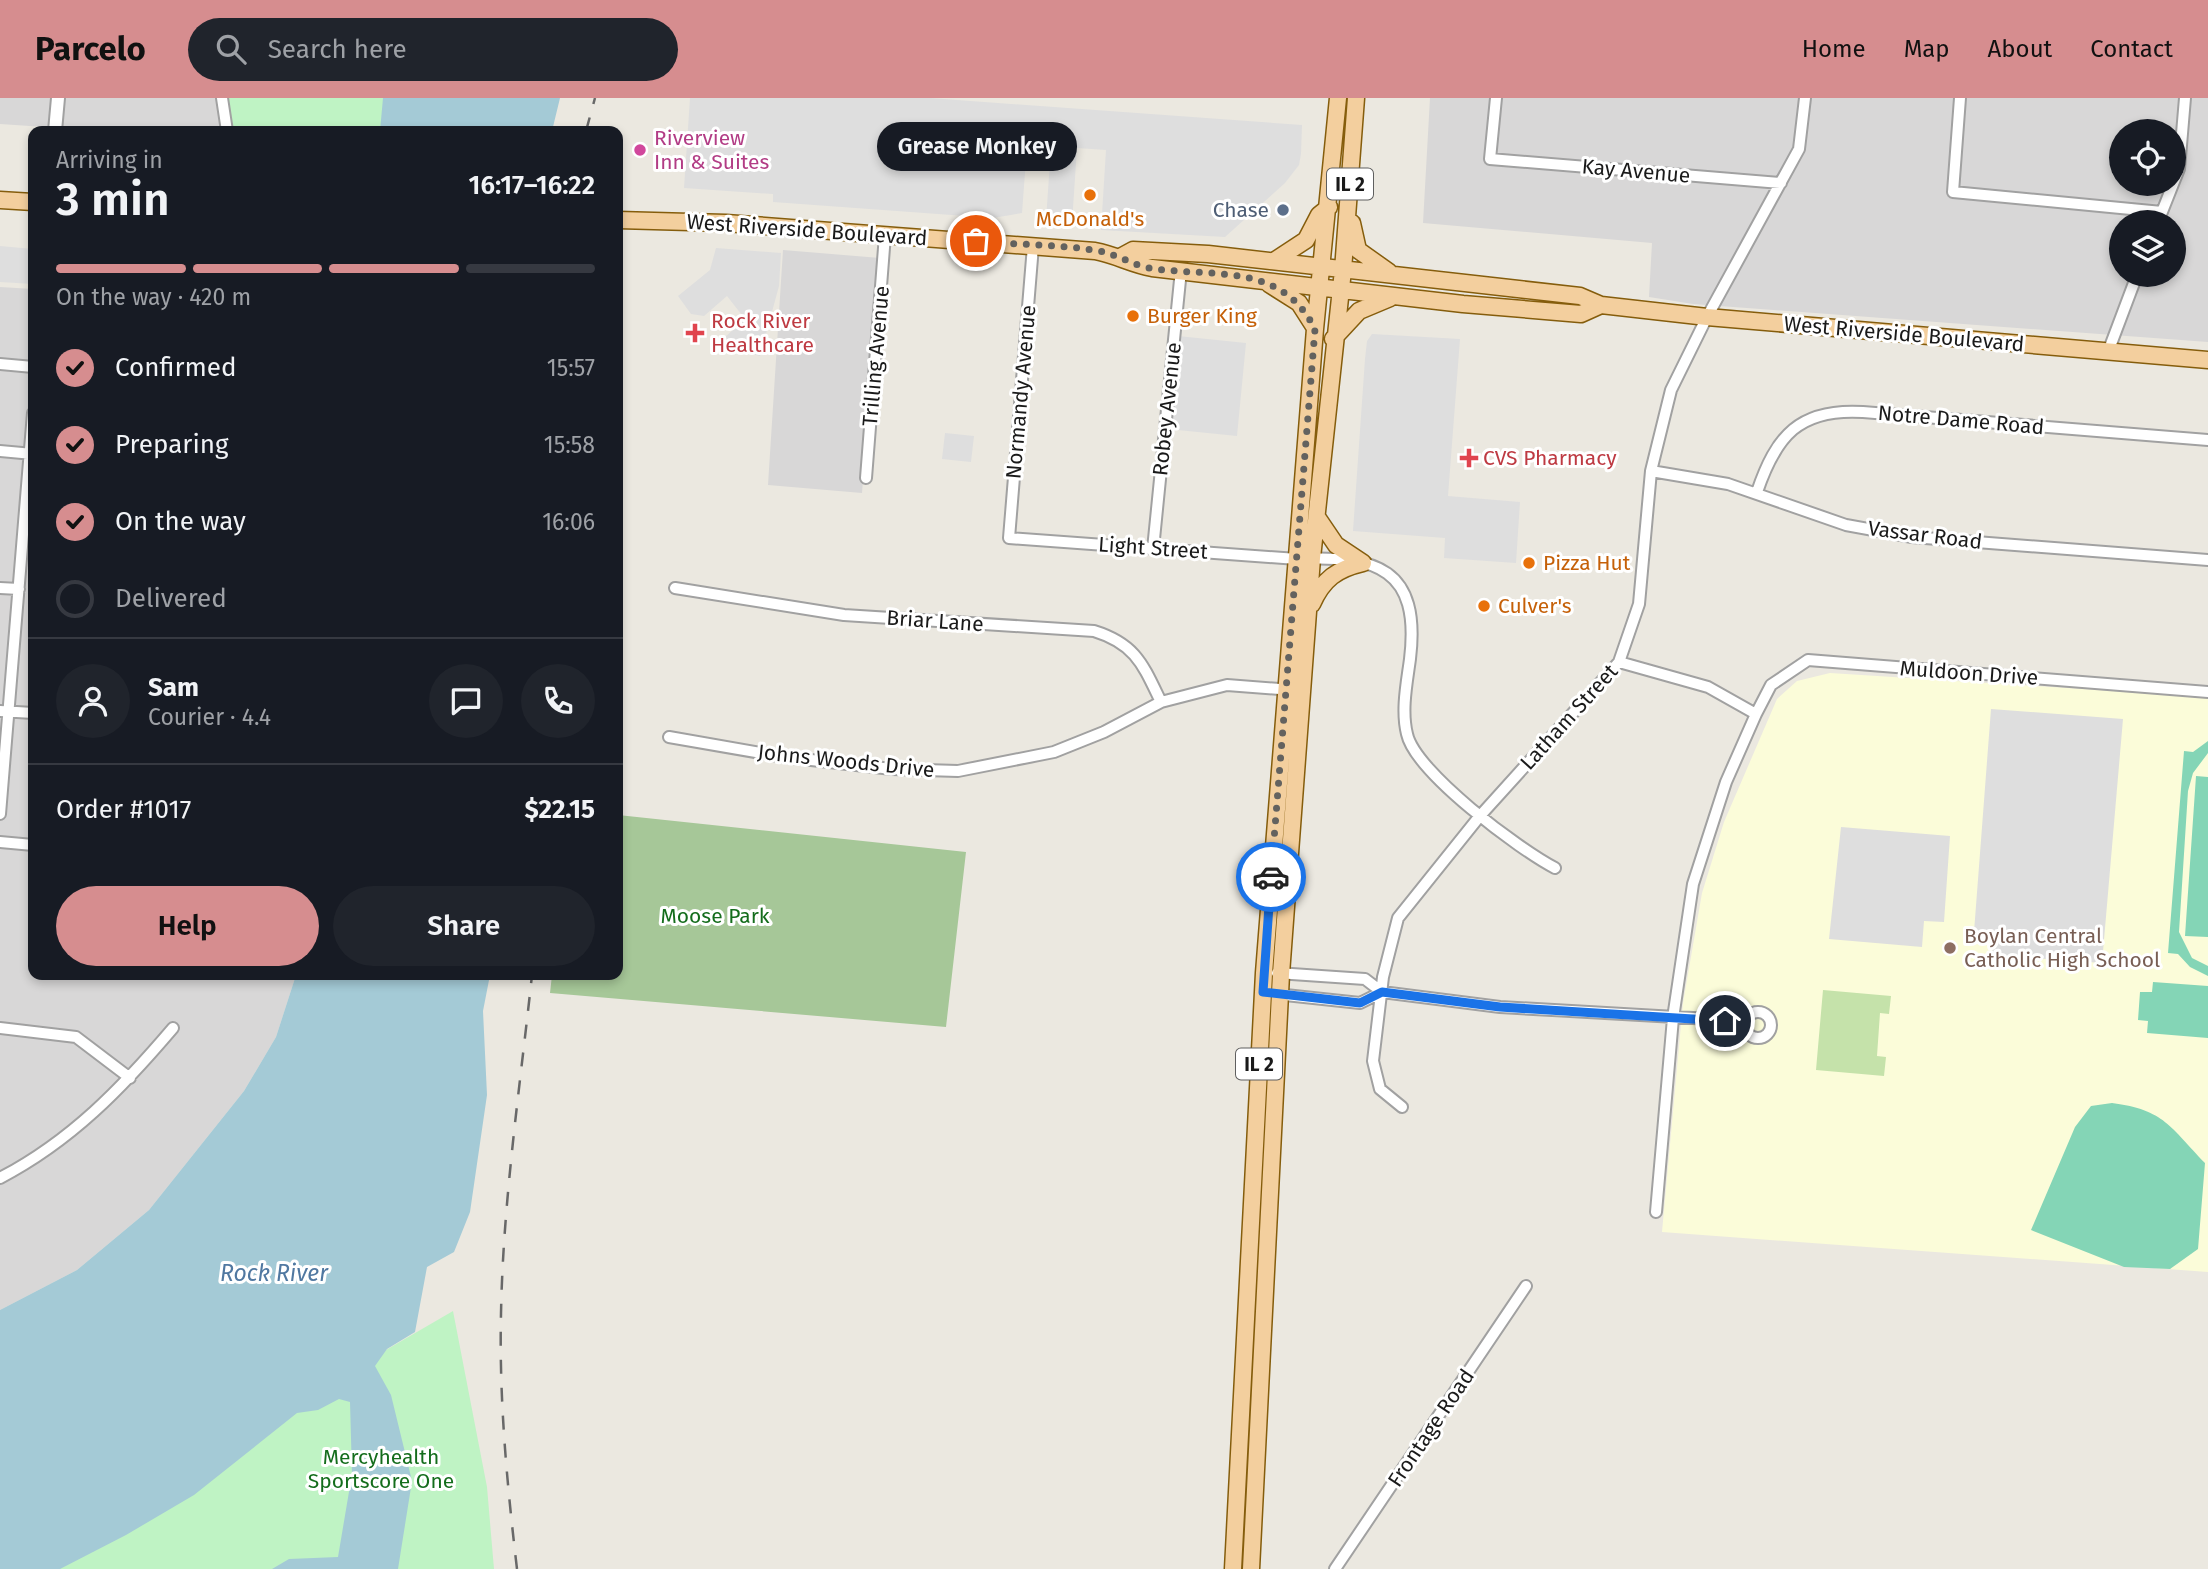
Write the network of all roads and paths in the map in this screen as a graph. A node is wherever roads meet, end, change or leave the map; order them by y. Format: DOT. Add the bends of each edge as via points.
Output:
graph roads {
  1 [pos="58,98"];
  2 [pos="222,98"];
  3 [pos="1338,98"];
  4 [pos="1356,98"];
  5 [pos="1496,98"];
  6 [pos="1805,98"];
  7 [pos="1960,98"];
  8 [pos="2185,98"];
  9 [pos="55,126"];
  10 [pos="226,126"];
  11 [pos="1781,183"];
  12 [pos="0,200"];
  13 [pos="28,202"];
  14 [pos="1329,207"];
  15 [pos="2163,210"];
  16 [pos="1349,211"];
  17 [pos="2109,211"];
  18 [pos="623,220"];
  19 [pos="885,235"];
  20 [pos="1033,246"];
  21 [pos="1122,256"];
  22 [pos="1274,261"];
  23 [pos="1322,267"];
  24 [pos="1181,270"];
  25 [pos="1343,270"];
  26 [pos="1394,275"];
  27 [pos="1258,278"];
  28 [pos="1320,287"];
  29 [pos="2132,287"];
  30 [pos="1341,290"];
  31 [pos="1394,297"];
  32 [pos="1601,305"];
  33 [pos="1707,317"];
  34 [pos="1315,329"];
  35 [pos="1334,339"];
  36 [pos="2108,352"];
  37 [pos="2208,360"];
  38 [pos="0,364"];
  39 [pos="28,367"];
  40 [pos="2208,440"];
  41 [pos="0,451"];
  42 [pos="28,454"];
  43 [pos="1651,471"];
  44 [pos="866,478"];
  45 [pos="1756,492"];
  46 [pos="28,496"];
  47 [pos="1317,517"];
  48 [pos="1009,538"];
  49 [pos="1153,548"];
  50 [pos="1305,559"];
  51 [pos="2208,560"];
  52 [pos="1363,563"];
  53 [pos="675,587"];
  54 [pos="0,588"];
  55 [pos="19,589"];
  56 [pos="1308,612"];
  57 [pos="1619,662"];
  58 [pos="1303,689"];
  59 [pos="1285,690"];
  60 [pos="2208,692"];
  61 [pos="1161,702"];
  62 [pos="4,711"];
  63 [pos="28,713"];
  64 [pos="1756,714"];
  65 [pos="669,737"];
  66 [pos="0,814"];
  67 [pos="1479,817"];
  68 [pos="0,842"];
  69 [pos="28,845"];
  70 [pos="1555,868"];
  71 [pos="1264,973"];
  72 [pos="1281,974"];
  73 [pos="1263,992"];
  74 [pos="1382,992"];
  75 [pos="1280,994"];
  76 [pos="1672,1018"];
  77 [pos="1745,1021"];
  78 [pos="0,1028"];
  79 [pos="173,1028"];
  80 [pos="130,1078"];
  81 [pos="1402,1107"];
  82 [pos="0,1178"];
  83 [pos="1656,1212"];
  84 [pos="1526,1286"];
  85 [pos="1233,1569"];
  86 [pos="1251,1569"];
  87 [pos="1335,1569"];
  1 -- 9 [label="street"];
  2 -- 10 [label="street"];
  3 -- 14 [label="main road, IL 2"];
  4 -- 16 [label="main road, IL 2"];
  5 -- 11 [label="street, Kay Avenue" via="1490,159"];
  6 -- 11 [label="street, Latham Street" via="1799,149"];
  7 -- 17 [label="street" via="1953,192"];
  8 -- 15 [label="street" via="2179,169"];
  11 -- 33 [label="street, Latham Street"];
  12 -- 13 [label="main road"];
  14 -- 22 [label="main road" via="1319,215 1306,240"];
  14 -- 23 [label="main road, IL 2"];
  16 -- 25 [label="main road, IL 2"];
  16 -- 26 [label="main road" via="1358,250"];
  18 -- 19 [label="main road, West Riverside Boulevard"];
  19 -- 20 [label="main road, West Riverside Boulevard"];
  19 -- 44 [label="street, Trilling Avenue"];
  20 -- 21 [label="main road, West Riverside Boulevard"];
  20 -- 48 [label="street, Normandy Avenue"];
  21 -- 22 [label="main road, West Riverside Boulevard" via="1133,250 1154,250"];
  21 -- 24 [label="main road, West Riverside Boulevard" via="1130,264"];
  22 -- 23 [label="main road, West Riverside Boulevard"];
  23 -- 25 [label="main road, West Riverside Boulevard"];
  23 -- 28 [label="main road, IL 2"];
  24 -- 27 [label="main road, West Riverside Boulevard"];
  24 -- 49 [label="street, Robey Avenue"];
  25 -- 26 [label="main road, West Riverside Boulevard"];
  25 -- 30 [label="main road, IL 2"];
  26 -- 32 [label="main road, West Riverside Boulevard" via="1580,296"];
  27 -- 28 [label="main road, West Riverside Boulevard"];
  27 -- 34 [label="main road" via="1299,303"];
  28 -- 30 [label="main road, West Riverside Boulevard"];
  28 -- 34 [label="main road, IL 2"];
  29 -- 36 [label="street"];
  30 -- 31 [label="main road, West Riverside Boulevard"];
  30 -- 35 [label="main road, IL 2"];
  31 -- 32 [label="main road, West Riverside Boulevard" via="1581,314"];
  31 -- 35 [label="main road" via="1359,311"];
  32 -- 33 [label="main road, West Riverside Boulevard"];
  33 -- 36 [label="main road, West Riverside Boulevard"];
  33 -- 43 [label="street, Latham Street" via="1671,390"];
  34 -- 50 [label="main road, IL 2"];
  35 -- 47 [label="main road, IL 2"];
  36 -- 37 [label="main road, West Riverside Boulevard"];
  38 -- 39 [label="street"];
  40 -- 45 [label="street, Notre Dame Road" via="1830,412 1787,434 1767,461"];
  41 -- 42 [label="street"];
  43 -- 45 [label="street, Vassar Road"];
  43 -- 57 [label="street, Latham Street" via="1639,604"];
  45 -- 51 [label="street, Vassar Road" via="1846,525 1912,537"];
  46 -- 55 [label="street"];
  47 -- 50 [label="main road, IL 2"];
  47 -- 52 [label="main road" via="1336,545"];
  48 -- 49 [label="street, Light Street"];
  49 -- 50 [label="street, Light Street"];
  50 -- 52 [label="street, Light Street"];
  50 -- 56 [label="main road, IL 2"];
  50 -- 59 [label="main road, IL 2"];
  52 -- 56 [label="main road" via="1342,569 1323,583"];
  52 -- 67 [label="street, Light Street" via="1394,577 1410,611 1407,735 1419,756"];
  53 -- 61 [label="street, Briar Lane" via="844,615 1094,631 1119,639 1140,659"];
  54 -- 55 [label="street"];
  55 -- 62 [label="street"];
  56 -- 58 [label="main road, IL 2"];
  57 -- 64 [label="street" via="1708,687"];
  57 -- 67 [label="street, Latham Street"];
  58 -- 59 [label="street, Johns Woods Drive"];
  58 -- 72 [label="main road, IL 2"];
  59 -- 61 [label="street, Johns Woods Drive" via="1227,685"];
  59 -- 71 [label="main road, IL 2"];
  60 -- 64 [label="street, Muldoon Drive" via="1808,660 1770,685"];
  61 -- 65 [label="street, Johns Woods Drive" via="1104,733 1054,752 958,771 784,757"];
  62 -- 63 [label="street"];
  62 -- 66 [label="street"];
  64 -- 76 [label="street, Muldoon Drive" via="1726,782 1693,884"];
  67 -- 70 [label="street, Light Street" via="1526,853"];
  67 -- 74 [label="street, Latham Street" via="1398,918"];
  68 -- 69 [label="street"];
  71 -- 72 [label="street"];
  71 -- 73 [label="main road, IL 2"];
  72 -- 74 [label="street" via="1366,979"];
  72 -- 75 [label="main road, IL 2"];
  73 -- 75 [label="street"];
  73 -- 85 [label="main road, IL 2"];
  74 -- 75 [label="street" via="1360,1003"];
  74 -- 76 [label="street" via="1500,1007"];
  74 -- 81 [label="street, Latham Street" via="1373,1061 1380,1088"];
  75 -- 86 [label="main road, IL 2"];
  76 -- 77 [label="street"];
  76 -- 83 [label="street, Muldoon Drive"];
  78 -- 80 [label="street" via="76,1037"];
  79 -- 80 [label="street"];
  80 -- 82 [label="street" via="80,1127"];
  84 -- 87 [label="street, Frontage Road"];
}
